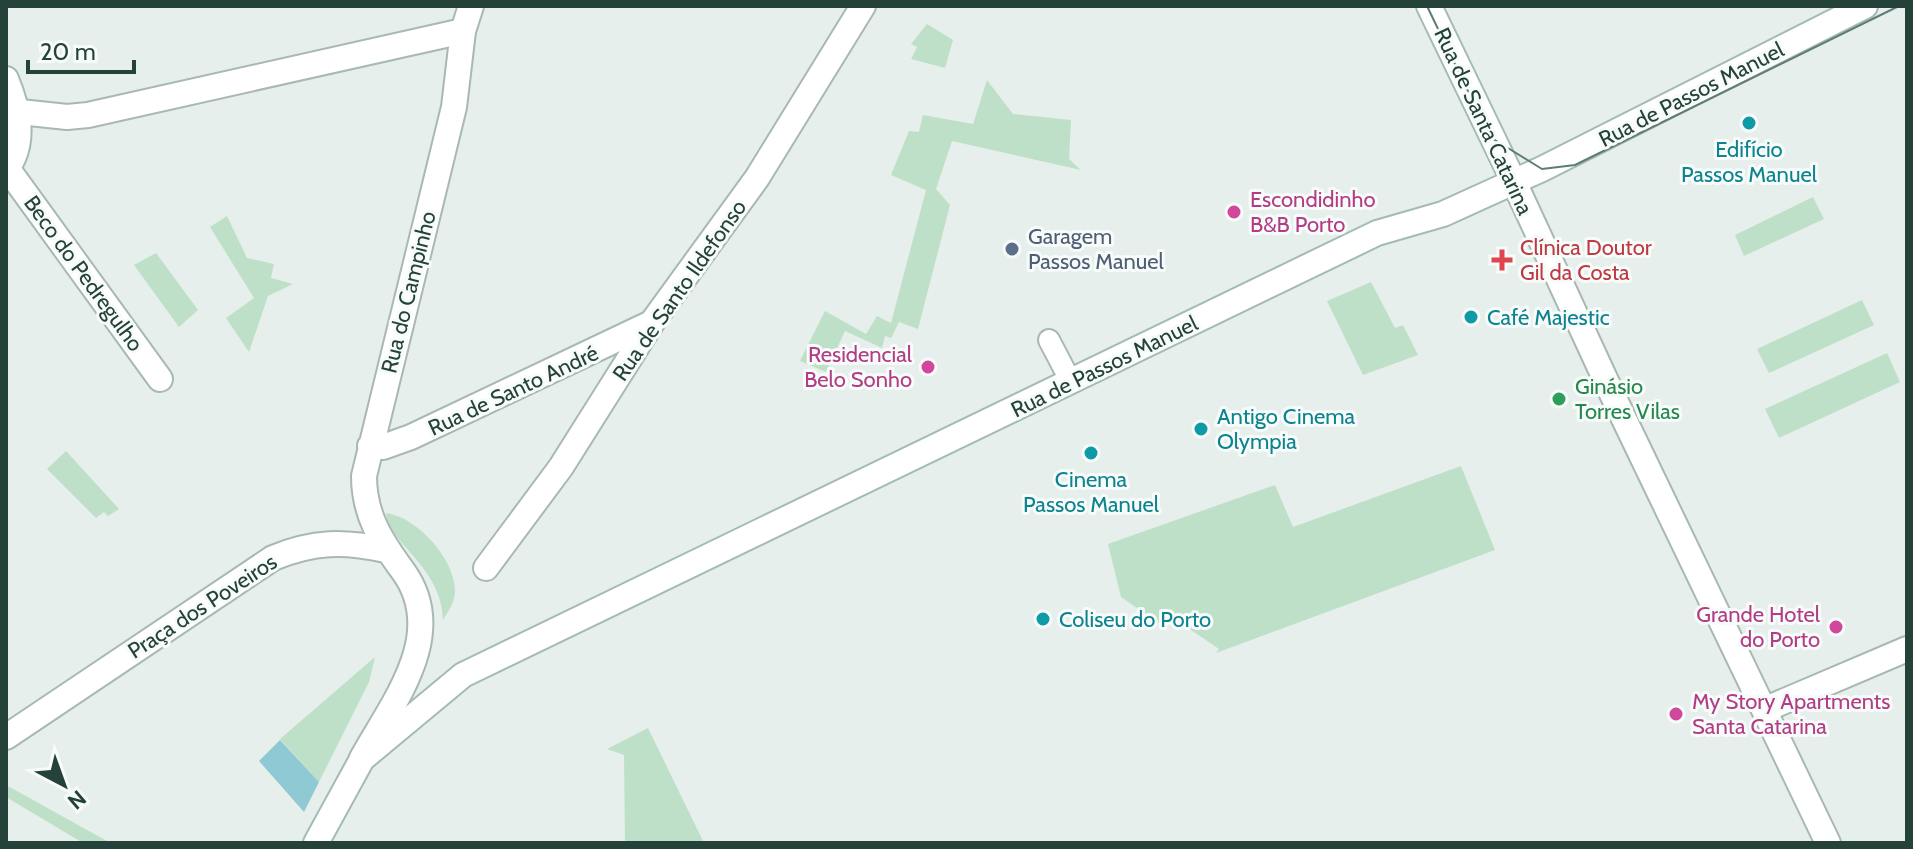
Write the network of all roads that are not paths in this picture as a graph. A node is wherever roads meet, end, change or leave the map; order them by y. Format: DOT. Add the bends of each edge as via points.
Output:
graph roads {
  1 [pos="471,6"];
  2 [pos="863,6"];
  3 [pos="1429,6"];
  4 [pos="1865,6"];
  5 [pos="463,31"];
  6 [pos="6,79"];
  7 [pos="20,112"];
  8 [pos="7,169"];
  9 [pos="1514,182"];
  10 [pos="653,321"];
  11 [pos="1049,340"];
  12 [pos="160,379"];
  13 [pos="1071,382"];
  14 [pos="370,446"];
  15 [pos="386,550"];
  16 [pos="486,568"];
  17 [pos="1907,649"];
  18 [pos="1766,709"];
  19 [pos="6,737"];
  20 [pos="362,759"];
  21 [pos="320,841"];
  22 [pos="1828,843"];
  1 -- 5 [label="street, Rua do Campinho"];
  2 -- 10 [label="street, Rua de Santo Ildefonso" via="757,178"];
  3 -- 9 [label="street, Rua de Santa Catarina"];
  4 -- 9 [label="street, Rua de Passos Manuel"];
  5 -- 7 [label="street" via="88,115"];
  5 -- 14 [label="street, Rua do Campinho" via="454,107"];
  6 -- 7 [label="street"];
  7 -- 8 [label="street"];
  8 -- 12 [label="street, Beco do Pedregulho"];
  9 -- 13 [label="street, Rua de Passos Manuel" via="1443,214 1377,233"];
  9 -- 18 [label="street, Rua de Santa Catarina"];
  10 -- 14 [label="street, Rua de Santo André" via="411,437"];
  10 -- 16 [label="street, Rua de Santo Ildefonso" via="561,467"];
  11 -- 13 [label="lane"];
  13 -- 20 [label="street, Rua de Passos Manuel" via="463,675"];
  14 -- 15 [label="street, Rua do Campinho" via="364,497"];
  15 -- 19 [label="street, Praça dos Poveiros" via="336,541 273,558"];
  15 -- 20 [label="street" via="419,602 421,628 417,659"];
  17 -- 18 [label="street"];
  18 -- 22 [label="street, Rua de Santa Catarina"];
  20 -- 21 [label="street"];
}
